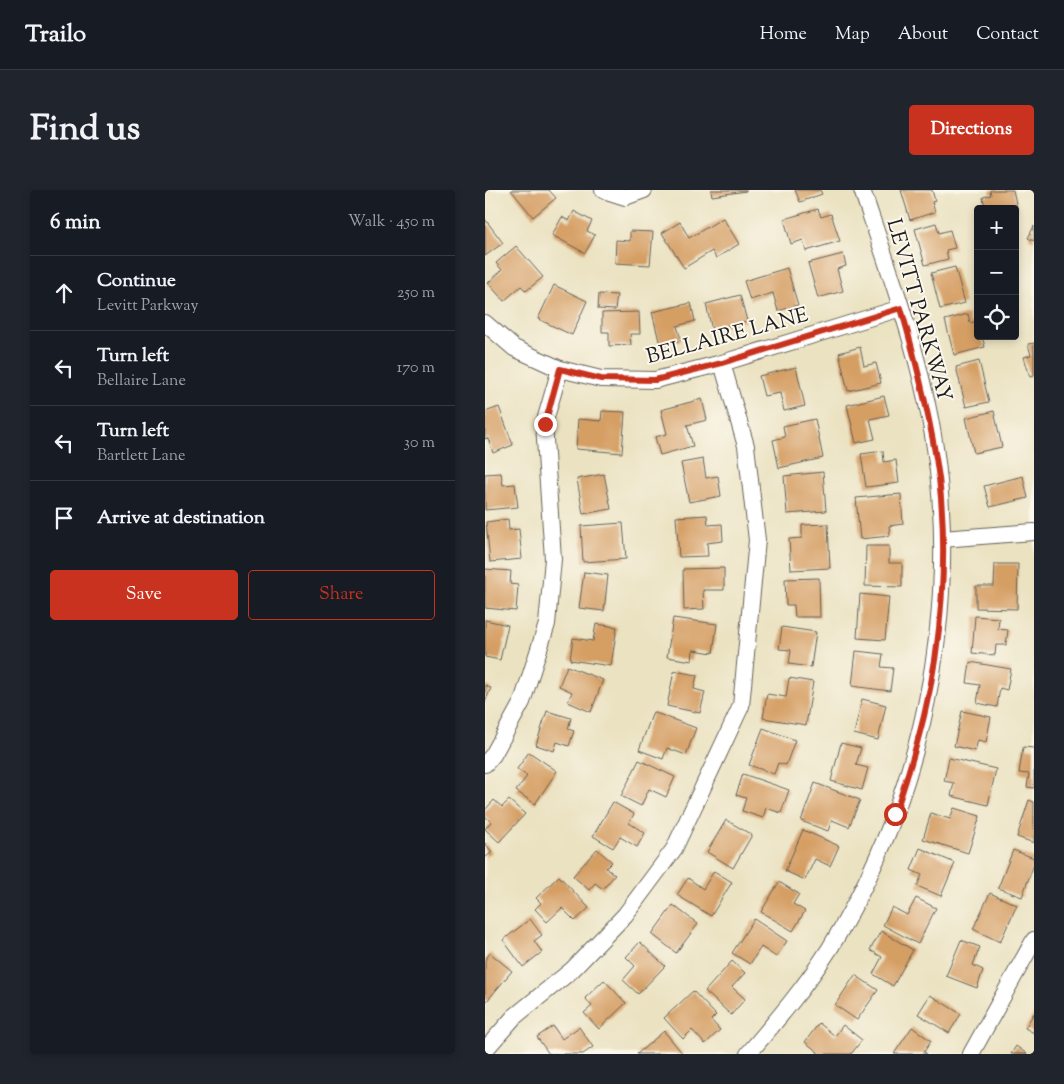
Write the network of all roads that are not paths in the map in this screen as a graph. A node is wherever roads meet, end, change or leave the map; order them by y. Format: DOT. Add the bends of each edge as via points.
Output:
graph roads {
  1 [pos="603,190"];
  2 [pos="644,190"];
  3 [pos="862,190"];
  4 [pos="901,308"];
  5 [pos="485,323"];
  6 [pos="722,363"];
  7 [pos="560,369"];
  8 [pos="1034,532"];
  9 [pos="942,539"];
  10 [pos="485,764"];
  11 [pos="1034,940"];
  12 [pos="485,1050"];
  13 [pos="748,1054"];
  14 [pos="971,1054"];
  1 -- 2 [label="street" via="625,197"];
  3 -- 4 [label="street, LEVITT PARKWAY"];
  4 -- 6 [label="street, BELLAIRE LANE"];
  4 -- 9 [label="street, LEVITT PARKWAY" via="929,416 939,480"];
  5 -- 7 [label="street, BELLAIRE LANE" via="514,348"];
  6 -- 7 [label="street, BELLAIRE LANE" via="655,380 601,379"];
  6 -- 12 [label="street" via="746,446 757,540 741,706 674,850 630,908 572,970 514,1017"];
  7 -- 10 [label="street" via="545,424 553,559 547,624 522,702"];
  8 -- 9 [label="street"];
  9 -- 13 [label="street, LEVITT PARKWAY" via="940,620 934,666 912,762 895,814 873,869 829,949 795,998"];
  11 -- 14 [label="street"];
}
